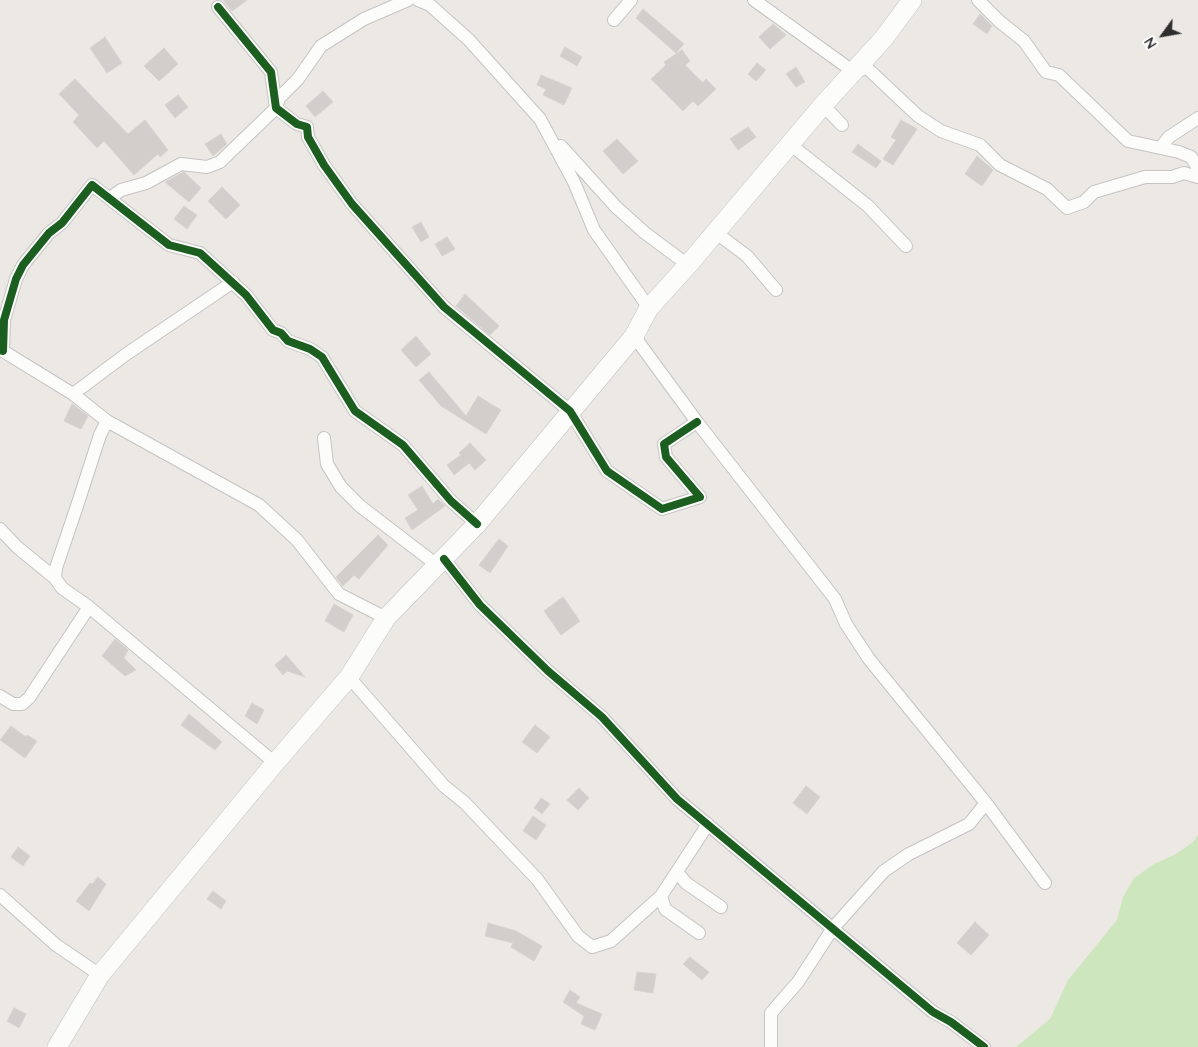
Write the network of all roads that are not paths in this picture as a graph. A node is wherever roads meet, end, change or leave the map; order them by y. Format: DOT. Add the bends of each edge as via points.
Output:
graph roads {
  1 [pos="408,0"];
  2 [pos="418,0"];
  3 [pos="631,0"];
  4 [pos="754,0"];
  5 [pos="912,0"];
  6 [pos="978,0"];
  7 [pos="218,7"];
  8 [pos="614,20"];
  9 [pos="854,72"];
  10 [pos="823,105"];
  11 [pos="276,108"];
  12 [pos="1198,118"];
  13 [pos="540,119"];
  14 [pos="842,125"];
  15 [pos="792,145"];
  16 [pos="1161,147"];
  17 [pos="1198,168"];
  18 [pos="1198,177"];
  19 [pos="110,198"];
  20 [pos="715,232"];
  21 [pos="906,246"];
  22 [pos="688,265"];
  23 [pos="233,282"];
  24 [pos="776,290"];
  25 [pos="649,308"];
  26 [pos="634,336"];
  27 [pos="2,351"];
  28 [pos="73,394"];
  29 [pos="570,411"];
  30 [pos="108,421"];
  31 [pos="697,422"];
  32 [pos="324,438"];
  33 [pos="477,524"];
  34 [pos="0,529"];
  35 [pos="441,562"];
  36 [pos="55,578"];
  37 [pos="89,607"];
  38 [pos="386,618"];
  39 [pos="349,677"];
  40 [pos="0,696"];
  41 [pos="275,763"];
  42 [pos="986,804"];
  43 [pos="708,824"];
  44 [pos="677,872"];
  45 [pos="1045,883"];
  46 [pos="0,895"];
  47 [pos="661,896"];
  48 [pos="721,907"];
  49 [pos="833,928"];
  50 [pos="699,933"];
  51 [pos="100,975"];
  52 [pos="58,1047"];
  53 [pos="772,1047"];
  54 [pos="984,1047"];
  1 -- 11 [label="street" via="364,19 321,46 298,79 279,98"];
  2 -- 13 [label="street" via="430,5 469,40"];
  3 -- 8 [label="street"];
  4 -- 9 [label="street"];
  5 -- 9 [label="main road"];
  6 -- 16 [label="street" via="1024,41 1046,72 1060,75 1128,141"];
  7 -- 11 [label="street" via="271,72"];
  9 -- 10 [label="main road"];
  9 -- 18 [label="street" via="867,68 918,116 942,131 980,145 1000,164 1048,189 1067,208 1084,202 1094,192 1145,177 1172,177 1184,172"];
  10 -- 14 [label="street"];
  10 -- 15 [label="main road"];
  11 -- 19 [label="street" via="220,162 207,167 181,164"];
  11 -- 29 [label="street" via="297,124 307,127 308,137 324,165 352,204 444,307"];
  12 -- 16 [label="street" via="1169,137"];
  13 -- 22 [label="street" via="616,207"];
  13 -- 25 [label="street" via="574,182 594,230"];
  15 -- 20 [label="main road"];
  15 -- 21 [label="street" via="868,206"];
  16 -- 17 [label="street" via="1191,157"];
  19 -- 23 [label="street" via="168,245 200,253"];
  19 -- 27 [label="street" via="92,185 23,265 4,320"];
  20 -- 22 [label="main road"];
  20 -- 24 [label="street" via="747,256"];
  22 -- 25 [label="main road"];
  23 -- 28 [label="street"];
  23 -- 33 [label="street" via="274,330 288,341 322,357 355,411 403,445 451,501"];
  25 -- 26 [label="main road"];
  26 -- 29 [label="main road"];
  26 -- 31 [label="street"];
  27 -- 28 [label="street"];
  28 -- 30 [label="street"];
  29 -- 31 [label="street" via="607,470 662,509 700,497 666,457 664,444"];
  29 -- 33 [label="main road"];
  30 -- 36 [label="street" via="100,435 76,506"];
  30 -- 38 [label="street" via="260,505 297,540 339,594"];
  31 -- 42 [label="street" via="835,599 868,659"];
  32 -- 35 [label="street" via="327,464 341,487 360,506"];
  33 -- 35 [label="main road"];
  34 -- 36 [label="street" via="16,547"];
  35 -- 38 [label="main road"];
  35 -- 43 [label="street" via="480,605 602,717 677,799"];
  36 -- 37 [label="street" via="62,588"];
  37 -- 40 [label="street" via="29,698 22,704 13,704"];
  37 -- 41 [label="street"];
  38 -- 39 [label="main road"];
  39 -- 41 [label="main road"];
  39 -- 47 [label="street" via="444,786 465,803 537,879 578,936 592,947 611,941"];
  41 -- 51 [label="main road"];
  42 -- 45 [label="street"];
  42 -- 49 [label="street" via="969,824 909,854 884,871"];
  43 -- 44 [label="street"];
  43 -- 49 [label="street"];
  44 -- 47 [label="street"];
  44 -- 48 [label="street" via="686,883"];
  46 -- 51 [label="street" via="76,961"];
  47 -- 50 [label="street" via="665,909"];
  49 -- 53 [label="street" via="798,982 771,1013"];
  49 -- 54 [label="street" via="933,1012"];
  51 -- 52 [label="main road"];
}
